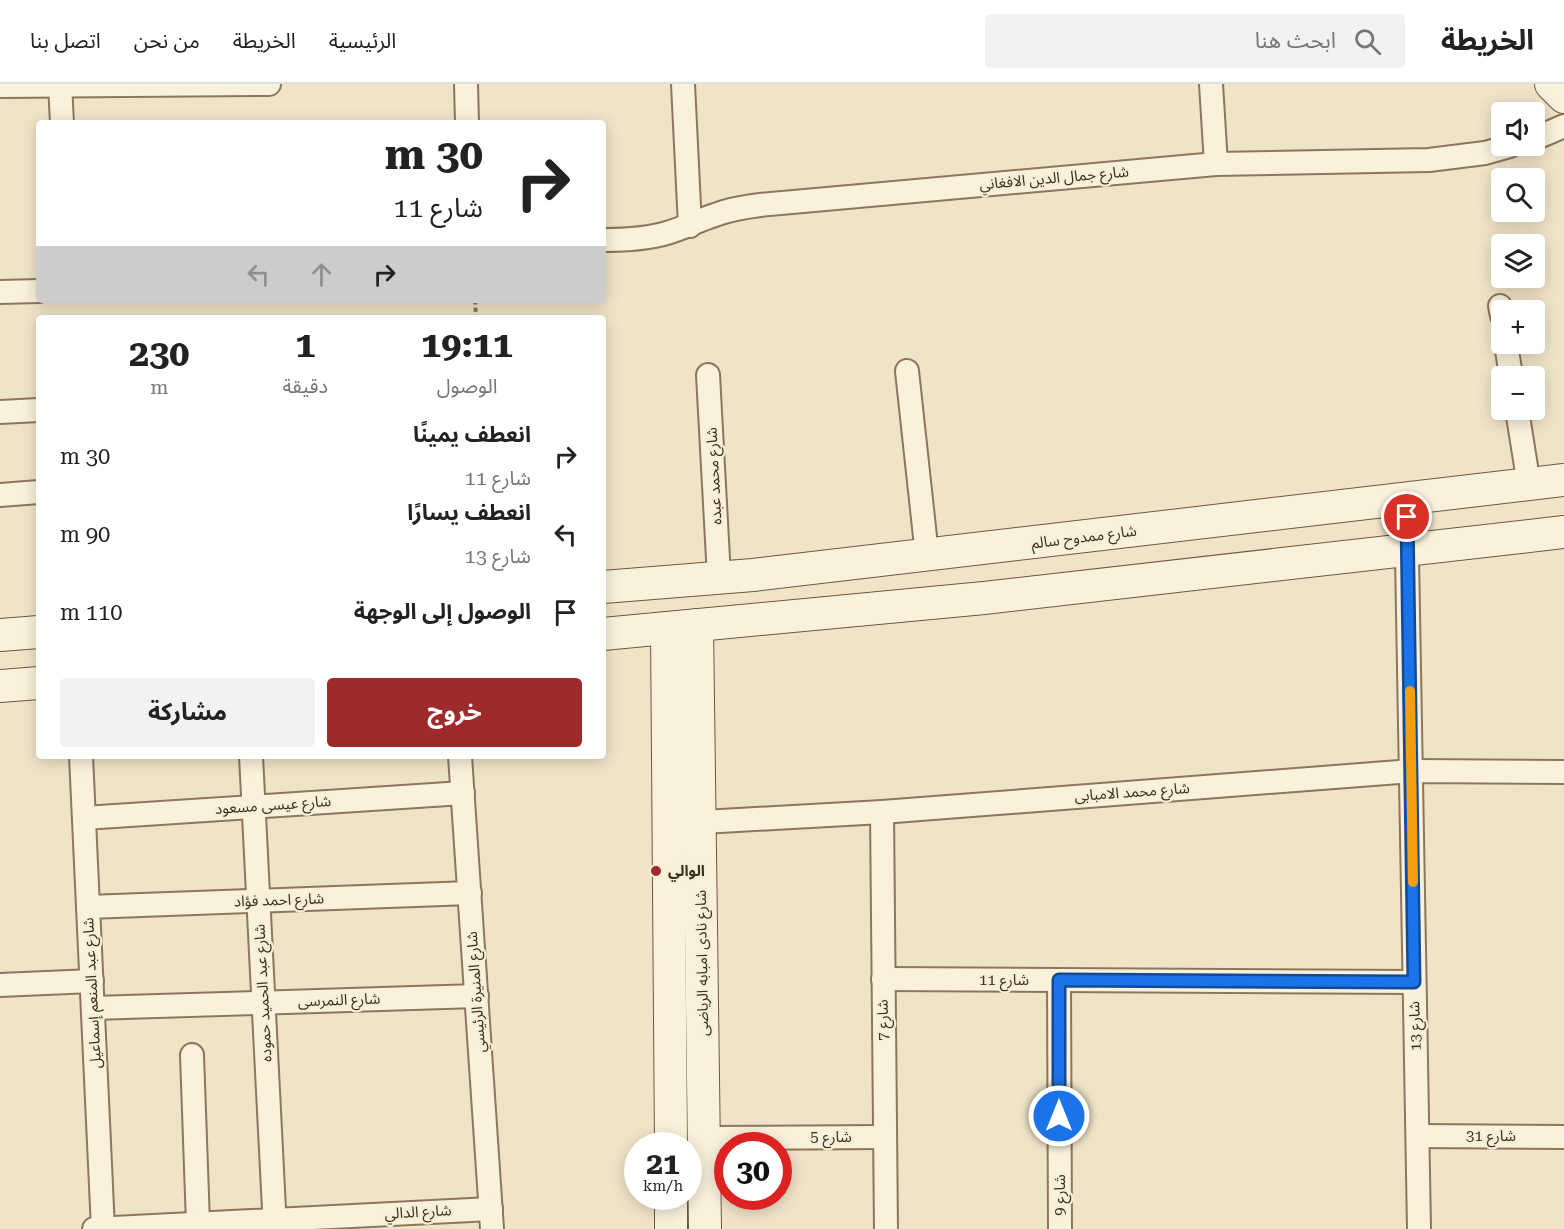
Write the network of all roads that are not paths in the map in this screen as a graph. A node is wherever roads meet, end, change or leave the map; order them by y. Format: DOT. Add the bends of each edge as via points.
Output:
graph roads {
  1 [pos="269,84"];
  2 [pos="466,84"];
  3 [pos="683,84"];
  4 [pos="1211,84"];
  5 [pos="1551,84"];
  6 [pos="60,85"];
  7 [pos="0,86"];
  8 [pos="1564,97"];
  9 [pos="62,120"];
  10 [pos="467,120"];
  11 [pos="1564,126"];
  12 [pos="1545,134"];
  13 [pos="1491,151"];
  14 [pos="1216,164"];
  15 [pos="690,226"];
  16 [pos="606,240"];
  17 [pos="36,291"];
  18 [pos="0,292"];
  19 [pos="907,372"];
  20 [pos="708,375"];
  21 [pos="36,410"];
  22 [pos="0,412"];
  23 [pos="1519,420"];
  24 [pos="1564,480"];
  25 [pos="1529,484"];
  26 [pos="36,492"];
  27 [pos="0,495"];
  28 [pos="1406,500"];
  29 [pos="1564,532"];
  30 [pos="980,549"];
  31 [pos="1408,551"];
  32 [pos="927,555"];
  33 [pos="719,577"];
  34 [pos="606,587"];
  35 [pos="984,598"];
  36 [pos="682,627"];
  37 [pos="36,632"];
  38 [pos="606,634"];
  39 [pos="0,635"];
  40 [pos="36,683"];
  41 [pos="0,686"];
  42 [pos="81,759"];
  43 [pos="251,759"];
  44 [pos="460,759"];
  45 [pos="1412,771"];
  46 [pos="1564,772"];
  47 [pos="463,793"];
  48 [pos="254,807"];
  49 [pos="882,812"];
  50 [pos="84,818"];
  51 [pos="699,822"];
  52 [pos="668,824"];
  53 [pos="470,893"];
  54 [pos="259,901"];
  55 [pos="88,907"];
  56 [pos="883,979"];
  57 [pos="1059,980"];
  58 [pos="92,981"];
  59 [pos="1414,982"];
  60 [pos="0,985"];
  61 [pos="477,996"];
  62 [pos="264,1003"];
  63 [pos="93,1008"];
  64 [pos="192,1055"];
  65 [pos="671,1132"];
  66 [pos="1418,1136"];
  67 [pos="885,1137"];
  68 [pos="1564,1137"];
  69 [pos="704,1138"];
  70 [pos="671,1210"];
  71 [pos="491,1219"];
  72 [pos="198,1224"];
  73 [pos="275,1224"];
  74 [pos="94,1229"];
  75 [pos="103,1229"];
  76 [pos="671,1229"];
  77 [pos="705,1229"];
  78 [pos="886,1229"];
  79 [pos="1060,1229"];
  80 [pos="1419,1229"];
  1 -- 6 [label="street"];
  2 -- 10 [label="street"];
  3 -- 15 [label="street"];
  4 -- 14 [label="street"];
  5 -- 8 [label="main road"];
  6 -- 7 [label="street"];
  6 -- 9 [label="street"];
  11 -- 12 [label="street"];
  13 -- 14 [label="street, شارع جمال الدين الافغاني" via="1429,160"];
  14 -- 15 [label="street, شارع جمال الدين الافغاني" via="760,205 712,215"];
  15 -- 16 [label="street, شارع جمال الدين الافغاني" via="638,239"];
  17 -- 18 [label="street"];
  19 -- 32 [label="street"];
  20 -- 33 [label="street, شارع محمد عبده"];
  21 -- 22 [label="street"];
  23 -- 25 [label="street"];
  24 -- 25 [label="main road, شارع ممدوح سالم"];
  25 -- 28 [label="main road, شارع ممدوح سالم"];
  26 -- 27 [label="street"];
  28 -- 30 [label="main road, شارع ممدوح سالم"];
  28 -- 31 [label="street, شارع 13"];
  29 -- 31 [label="main road"];
  30 -- 32 [label="main road, شارع ممدوح سالم"];
  30 -- 35 [label="main road"];
  31 -- 35 [label="main road"];
  31 -- 45 [label="street, شارع 13"];
  32 -- 33 [label="main road, شارع ممدوح سالم"];
  33 -- 34 [label="main road, شارع ممدوح سالم"];
  35 -- 36 [label="main road"];
  36 -- 38 [label="main road"];
  36 -- 51 [label="main road, شارع نادى امبابه الرياضى"];
  36 -- 52 [label="main road"];
  37 -- 39 [label="main road"];
  40 -- 41 [label="main road"];
  42 -- 50 [label="street, شارع عبد المنعم إسماعيل"];
  43 -- 48 [label="street, شارع عبد الحميد حموده"];
  44 -- 47 [label="street, شارع المنيرة الرئيسي"];
  45 -- 46 [label="street, شارع محمد الامبابى"];
  45 -- 49 [label="street, شارع محمد الامبابى"];
  45 -- 59 [label="street, شارع 13"];
  47 -- 48 [label="street, شارع عيسى مسعود"];
  47 -- 53 [label="street, شارع المنيرة الرئيسي"];
  48 -- 50 [label="street, شارع عيسى مسعود"];
  48 -- 54 [label="street, شارع عبد الحميد حموده"];
  49 -- 51 [label="street, شارع محمد الامبابى"];
  49 -- 56 [label="street, شارع 7"];
  50 -- 55 [label="street, شارع عبد المنعم إسماعيل"];
  51 -- 52 [label="street, شارع محمد الامبابى"];
  51 -- 69 [label="main road, شارع نادى امبابه الرياضى"];
  52 -- 65 [label="main road"];
  53 -- 54 [label="street, شارع احمد فؤاد"];
  53 -- 61 [label="street, شارع المنيرة الرئيسي"];
  54 -- 55 [label="street, شارع احمد فؤاد"];
  54 -- 62 [label="street, شارع عبد الحميد حموده"];
  55 -- 58 [label="street, شارع عبد المنعم إسماعيل"];
  56 -- 57 [label="street, شارع 11"];
  56 -- 67 [label="street, شارع 7"];
  57 -- 59 [label="street, شارع 11"];
  57 -- 79 [label="street, شارع 9"];
  58 -- 60 [label="street"];
  58 -- 63 [label="street, شارع عبد المنعم إسماعيل"];
  59 -- 66 [label="street, شارع 13"];
  61 -- 62 [label="street, شارع النمرسى"];
  61 -- 71 [label="street, شارع المنيرة الرئيسي"];
  62 -- 63 [label="street, شارع النمرسى"];
  62 -- 73 [label="street, شارع عبد الحميد حموده"];
  63 -- 75 [label="street, شارع عبد المنعم إسماعيل"];
  64 -- 72 [label="street"];
  66 -- 68 [label="street, شارع 31"];
  66 -- 80 [label="street, شارع 13"];
  67 -- 69 [label="street, شارع 5"];
  67 -- 78 [label="street, شارع 7"];
  69 -- 77 [label="main road, شارع نادى امبابه الرياضى"];
  70 -- 76 [label="main road"];
  71 -- 73 [label="street, شارع الدالي"];
  72 -- 73 [label="street, شارع الدالي"];
  72 -- 75 [label="street, شارع الدالي"];
  74 -- 75 [label="street, شارع الدالي"];
}
